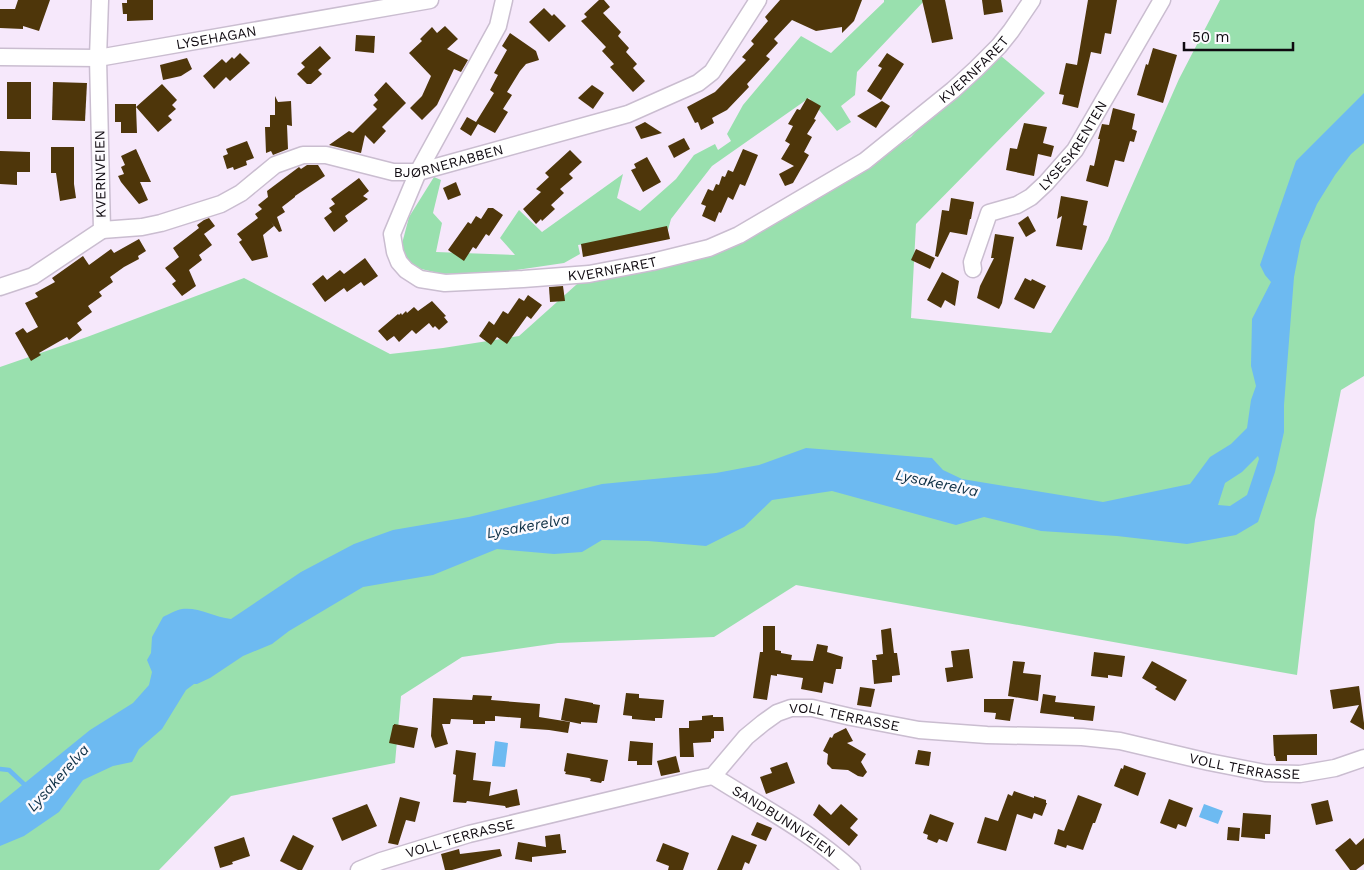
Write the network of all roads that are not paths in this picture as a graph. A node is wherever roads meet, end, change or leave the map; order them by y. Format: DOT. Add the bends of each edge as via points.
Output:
graph roads {
  1 [pos="100,0"];
  2 [pos="430,0"];
  3 [pos="504,0"];
  4 [pos="758,0"];
  5 [pos="1032,0"];
  6 [pos="1162,0"];
  7 [pos="0,57"];
  8 [pos="98,58"];
  9 [pos="418,172"];
  10 [pos="102,230"];
  11 [pos="973,269"];
  12 [pos="0,287"];
  13 [pos="1364,758"];
  14 [pos="713,776"];
  15 [pos="359,870"];
  16 [pos="852,870"];
  1 -- 8 [label="street, KVERNVEIEN"];
  2 -- 8 [label="street, LYSEHAGAN"];
  3 -- 9 [label="street, KVERNFARET" via="498,26"];
  4 -- 9 [label="street, BJØRNERABBEN" via="712,72 698,83 628,114"];
  5 -- 9 [label="street, KVERNFARET" via="1005,38 976,70 865,161 739,235 709,248 589,274 445,283 420,279 399,262 392,237"];
  6 -- 11 [label="street, LYSESKRENTEN" via="1075,150 1031,197 990,213 972,262"];
  7 -- 8 [label="street, LYSEHAGAN"];
  8 -- 10 [label="street, KVERNVEIEN"];
  9 -- 10 [label="street, BJØRNERABBEN" via="394,172 326,155 303,155 275,165 241,193 221,204 161,223"];
  10 -- 12 [label="street, KVERNVEIEN" via="33,276"];
  13 -- 14 [label="street, VOLL TERRASSE" via="1335,768 1300,774 1265,773 1120,741 919,730 812,708 791,708 777,713 746,737"];
  14 -- 15 [label="street, VOLL TERRASSE" via="469,834"];
  14 -- 16 [label="street, SANDBUNNVEIEN" via="834,853"];
}
